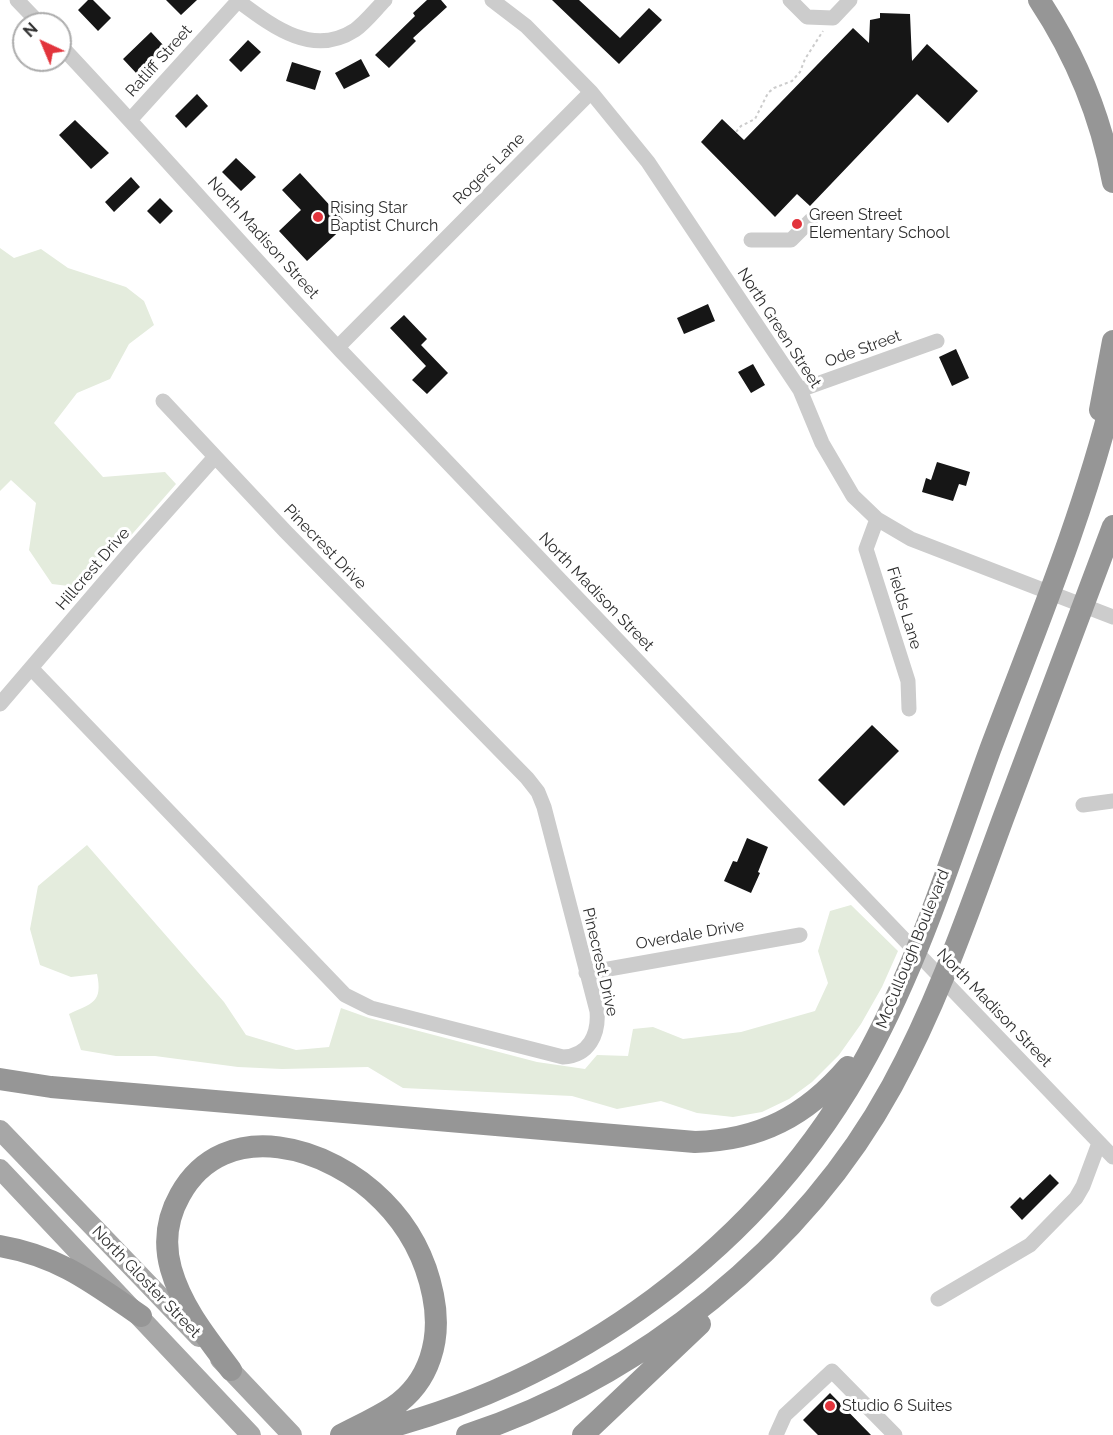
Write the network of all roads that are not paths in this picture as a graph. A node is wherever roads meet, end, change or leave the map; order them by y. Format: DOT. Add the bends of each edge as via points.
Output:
graph roads {
  1 [pos="17,0"];
  2 [pos="386,0"];
  3 [pos="492,0"];
  4 [pos="790,0"];
  5 [pos="850,0"];
  6 [pos="1039,0"];
  7 [pos="237,1"];
  8 [pos="28,12"];
  9 [pos="72,58"];
  10 [pos="591,92"];
  11 [pos="130,119"];
  12 [pos="1113,182"];
  13 [pos="811,220"];
  14 [pos="751,240"];
  15 [pos="937,341"];
  16 [pos="1113,341"];
  17 [pos="338,347"];
  18 [pos="800,390"];
  19 [pos="1113,395"];
  20 [pos="163,401"];
  21 [pos="214,458"];
  22 [pos="878,519"];
  23 [pos="1113,526"];
  24 [pos="1073,527"];
  25 [pos="1113,617"];
  26 [pos="31,668"];
  27 [pos="0,704"];
  28 [pos="909,709"];
  29 [pos="1113,801"];
  30 [pos="1083,805"];
  31 [pos="800,935"];
  32 [pos="586,973"];
  33 [pos="890,1011"];
  34 [pos="0,1079"];
  35 [pos="0,1130"];
  36 [pos="1099,1143"];
  37 [pos="1113,1157"];
  38 [pos="0,1169"];
  39 [pos="791,1225"];
  40 [pos="0,1246"];
  41 [pos="938,1299"];
  42 [pos="141,1316"];
  43 [pos="231,1370"];
  44 [pos="251,1435"];
  45 [pos="292,1435"];
  46 [pos="340,1435"];
  47 [pos="359,1435"];
  48 [pos="467,1435"];
  49 [pos="584,1435"];
  50 [pos="776,1435"];
  51 [pos="895,1435"];
  1 -- 8 [label="street"];
  2 -- 7 [label="street" via="356,29 321,42 291,36"];
  3 -- 10 [label="street, North Green Street" via="526,26"];
  4 -- 5 [label="street" via="807,17 833,18"];
  6 -- 12 [label="highway" via="1063,39 1089,96"];
  7 -- 11 [label="street, Ratliff Street"];
  9 -- 11 [label="street, North Madison Street"];
  10 -- 17 [label="street, Rogers Lane"];
  10 -- 18 [label="street, North Green Street" via="648,162"];
  11 -- 17 [label="street, North Madison Street"];
  13 -- 14 [label="street" via="791,240"];
  15 -- 18 [label="street, Ode Street"];
  16 -- 24 [label="highway"];
  17 -- 36 [label="street, North Madison Street"];
  18 -- 22 [label="street, North Green Street" via="839,474 853,496"];
  19 -- 24 [label="highway, McCullough Boulevard"];
  20 -- 21 [label="street, Pinecrest Drive"];
  21 -- 26 [label="street, Hillcrest Drive"];
  21 -- 32 [label="street, Pinecrest Drive" via="533,785 544,807"];
  22 -- 25 [label="street, North Green Street" via="911,539"];
  22 -- 28 [label="street, Fields Lane" via="867,549 908,681"];
  23 -- 39 [label="highway" via="937,994 870,1122"];
  24 -- 33 [label="highway, McCullough Boulevard"];
  26 -- 27 [label="street, Hillcrest Drive"];
  26 -- 32 [label="street, Pinecrest Drive" via="337,988 353,1000 466,1033 570,1057 584,1051 597,1032 597,1011"];
  29 -- 30 [label="street"];
  31 -- 32 [label="street, Overdale Drive"];
  33 -- 34 [label="highway" via="856,1057 815,1101 779,1124 716,1141 663,1140 51,1087"];
  33 -- 47 [label="highway, McCullough Boulevard" via="843,1095 786,1174 683,1277 609,1330 527,1376 420,1420"];
  35 -- 43 [label="main road, North Gloster Street"];
  36 -- 37 [label="street, North Madison Street"];
  36 -- 41 [label="street" via="1076,1198 1030,1245"];
  38 -- 42 [label="main road, North Gloster Street"];
  39 -- 48 [label="highway" via="738,1276 637,1353 542,1405"];
  39 -- 49 [label="highway" via="757,1269"];
  40 -- 42 [label="highway" via="33,1253 70,1268"];
  42 -- 44 [label="main road, North Gloster Street"];
  43 -- 45 [label="main road, North Gloster Street"];
  43 -- 46 [label="highway" via="188,1308 174,1280 168,1255 171,1216 190,1181 221,1156 262,1145 304,1152 360,1181 393,1212 420,1253 435,1304 434,1347 415,1387 394,1406"];
  50 -- 51 [label="street" via="786,1415 832,1371"];
}
